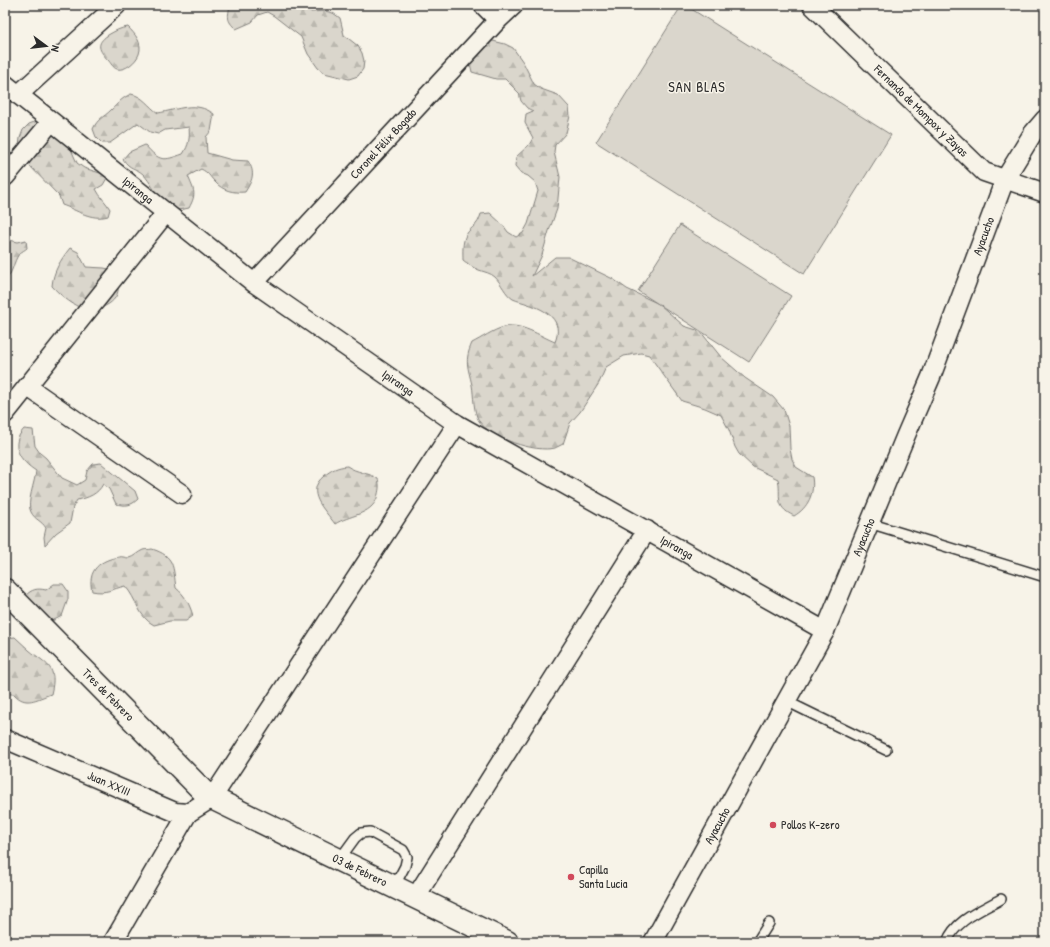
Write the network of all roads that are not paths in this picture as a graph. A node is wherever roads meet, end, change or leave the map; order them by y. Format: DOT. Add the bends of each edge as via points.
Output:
graph roads {
  1 [pos="117,5"];
  2 [pos="483,5"];
  3 [pos="514,5"];
  4 [pos="812,5"];
  5 [pos="498,20"];
  6 [pos="11,89"];
  7 [pos="1045,118"];
  8 [pos="51,122"];
  9 [pos="5,177"];
  10 [pos="1004,180"];
  11 [pos="1045,193"];
  12 [pos="165,214"];
  13 [pos="254,283"];
  14 [pos="28,387"];
  15 [pos="5,414"];
  16 [pos="457,424"];
  17 [pos="182,494"];
  18 [pos="869,523"];
  19 [pos="648,530"];
  20 [pos="1045,577"];
  21 [pos="5,590"];
  22 [pos="825,631"];
  23 [pos="786,702"];
  24 [pos="5,739"];
  25 [pos="886,750"];
  26 [pos="212,798"];
  27 [pos="188,813"];
  28 [pos="339,860"];
  29 [pos="394,887"];
  30 [pos="415,898"];
  31 [pos="1001,899"];
  32 [pos="769,923"];
  33 [pos="112,942"];
  34 [pos="507,942"];
  35 [pos="653,942"];
  36 [pos="757,942"];
  37 [pos="947,942"];
  1 -- 6 [label="street"];
  2 -- 5 [label="street"];
  3 -- 5 [label="street, Coronel Félix Bogado"];
  4 -- 10 [label="street, Fernando de Mompox y Zayas" via="984,172"];
  5 -- 13 [label="street, Coronel Félix Bogado"];
  6 -- 8 [label="street, Ipiranga"];
  7 -- 10 [label="street, Ayacucho" via="1033,132"];
  8 -- 9 [label="street"];
  8 -- 12 [label="street, Ipiranga"];
  10 -- 11 [label="street, Fernando de Mompox y Zayas"];
  10 -- 18 [label="street, Ayacucho" via="931,378"];
  12 -- 13 [label="street, Ipiranga"];
  12 -- 14 [label="street"];
  13 -- 16 [label="street, Ipiranga"];
  14 -- 15 [label="street"];
  14 -- 17 [label="street"];
  16 -- 19 [label="street, Ipiranga"];
  16 -- 26 [label="street"];
  18 -- 20 [label="lane"];
  18 -- 22 [label="street, Ayacucho"];
  19 -- 22 [label="street, Ipiranga"];
  19 -- 30 [label="street"];
  21 -- 26 [label="street, Tres de Febrero"];
  22 -- 23 [label="street, Ayacucho"];
  23 -- 25 [label="lane"];
  23 -- 35 [label="street, Ayacucho"];
  24 -- 27 [label="street, Juan XXIII" via="175,812"];
  26 -- 27 [label="street"];
  26 -- 28 [label="street, 03 de Febrero"];
  27 -- 33 [label="street"];
  28 -- 29 [label="street, 03 de Febrero"];
  28 -- 29 [label="lane" via="355,838 361,833 370,832 403,850 407,857"];
  29 -- 30 [label="street, 03 de Febrero"];
  30 -- 34 [label="street, 03 de Febrero"];
  31 -- 37 [label="lane" via="965,920 955,928"];
  32 -- 36 [label="lane"];
}
